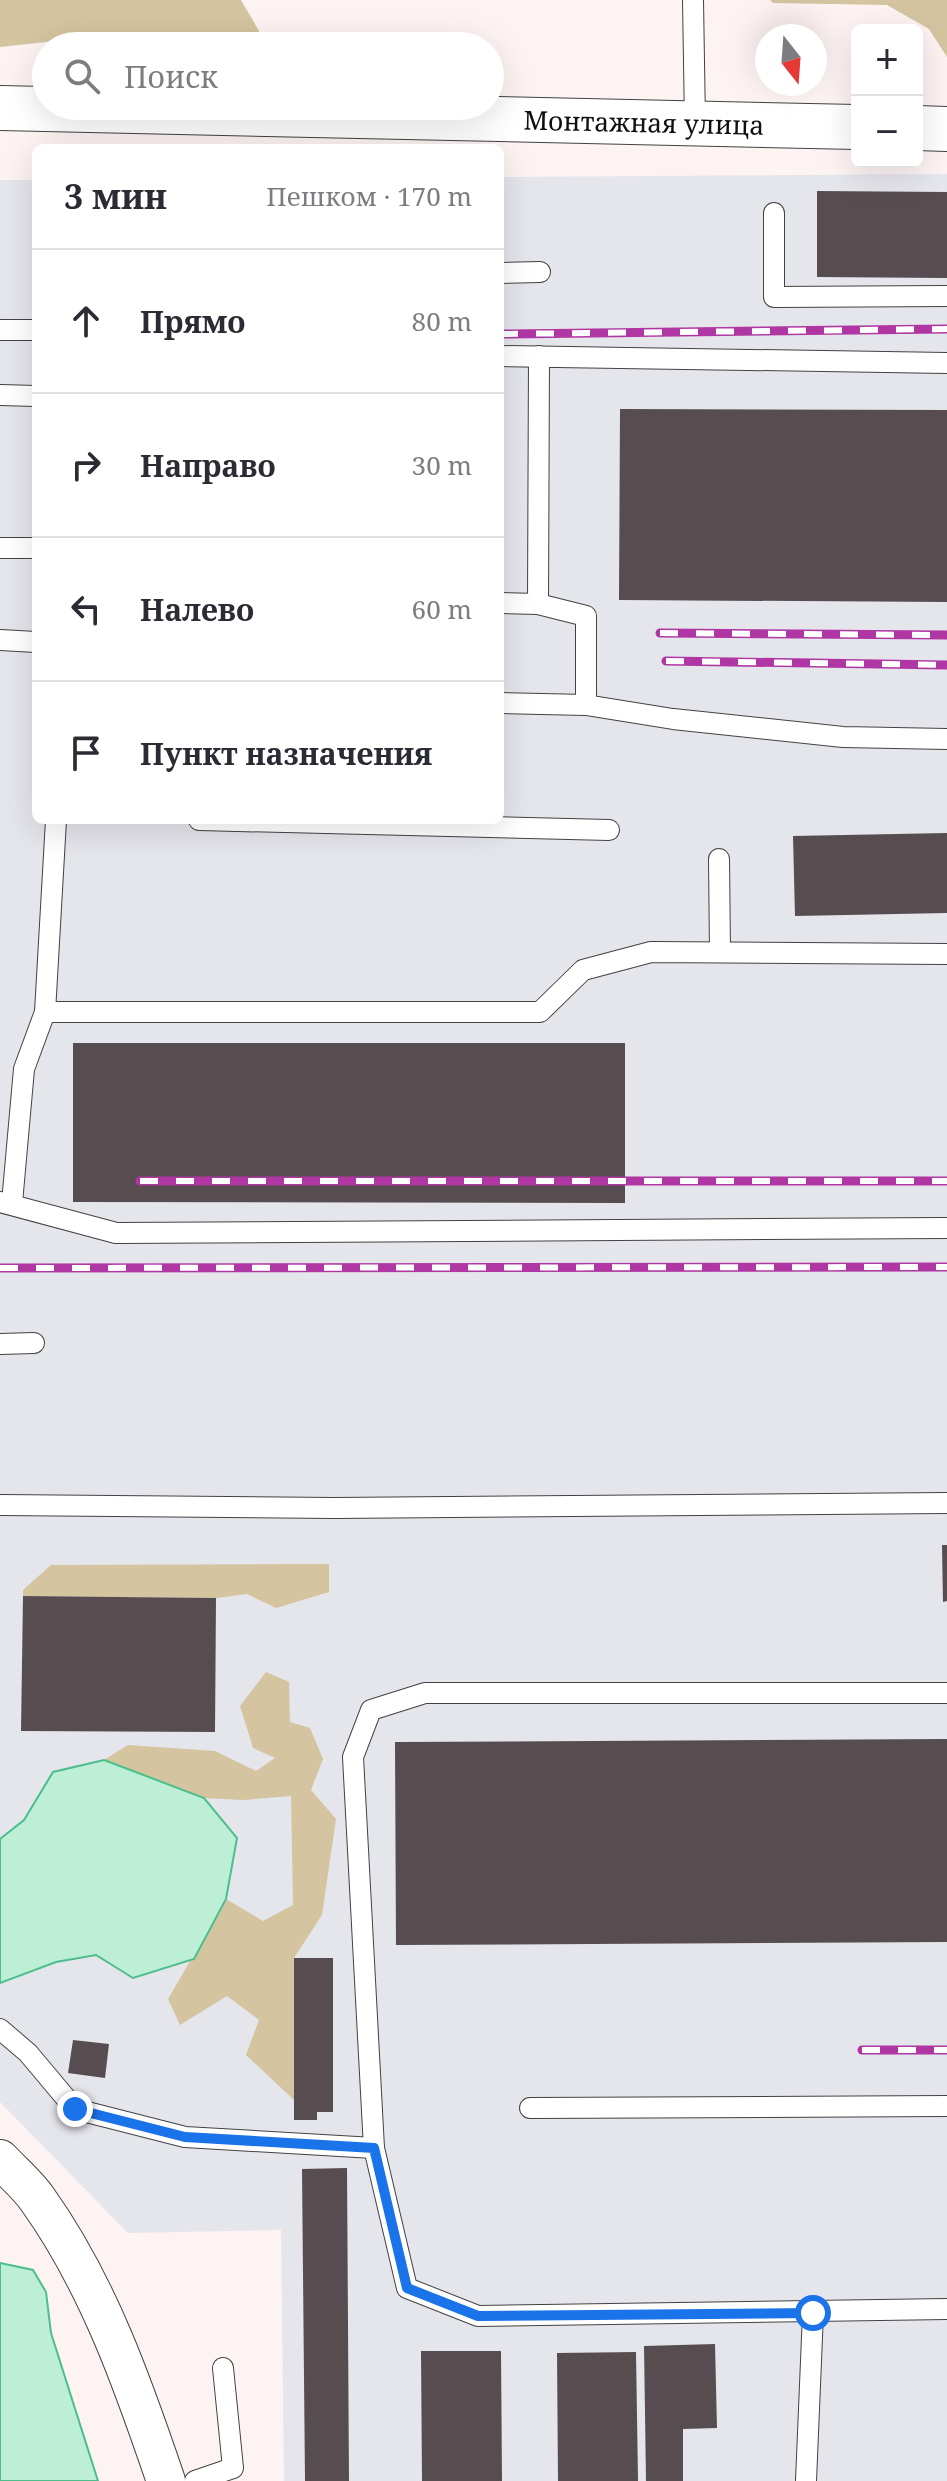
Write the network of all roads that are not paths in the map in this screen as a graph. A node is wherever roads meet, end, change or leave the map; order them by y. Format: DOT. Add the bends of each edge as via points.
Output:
graph roads {
  1 [pos="693,0"];
  2 [pos="0,108"];
  3 [pos="32,109"];
  4 [pos="504,119"];
  5 [pos="695,123"];
  6 [pos="851,127"];
  7 [pos="923,128"];
  8 [pos="947,129"];
  9 [pos="774,213"];
  10 [pos="540,272"];
  11 [pos="504,273"];
  12 [pos="947,296"];
  13 [pos="0,330"];
  14 [pos="32,330"];
  15 [pos="504,356"];
  16 [pos="539,356"];
  17 [pos="947,363"];
  18 [pos="0,395"];
  19 [pos="32,396"];
  20 [pos="0,548"];
  21 [pos="32,548"];
  22 [pos="504,603"];
  23 [pos="538,604"];
  24 [pos="0,640"];
  25 [pos="32,642"];
  26 [pos="504,703"];
  27 [pos="586,705"];
  28 [pos="947,739"];
  29 [pos="56,824"];
  30 [pos="363,824"];
  31 [pos="609,830"];
  32 [pos="719,859"];
  33 [pos="720,952"];
  34 [pos="947,954"];
  35 [pos="45,1012"];
  36 [pos="6,1202"];
  37 [pos="947,1228"];
  38 [pos="34,1343"];
  39 [pos="0,1344"];
  40 [pos="947,1503"];
  41 [pos="0,1505"];
  42 [pos="947,1693"];
  43 [pos="0,2029"];
  44 [pos="947,2106"];
  45 [pos="530,2108"];
  46 [pos="374,2148"];
  47 [pos="0,2159"];
  48 [pos="947,2309"];
  49 [pos="813,2313"];
  50 [pos="223,2368"];
  51 [pos="166,2481"];
  52 [pos="195,2481"];
  53 [pos="806,2481"];
  1 -- 5 [label="lane"];
  2 -- 3 [label="street, Монтажная улица"];
  4 -- 5 [label="street, Монтажная улица"];
  5 -- 6 [label="street, Монтажная улица"];
  7 -- 8 [label="street"];
  9 -- 12 [label="lane" via="774,297"];
  10 -- 11 [label="lane"];
  13 -- 14 [label="lane"];
  15 -- 16 [label="lane"];
  16 -- 17 [label="lane"];
  16 -- 23 [label="lane"];
  18 -- 19 [label="lane"];
  20 -- 21 [label="lane"];
  22 -- 23 [label="lane"];
  23 -- 27 [label="lane" via="586,616"];
  24 -- 25 [label="lane"];
  26 -- 27 [label="lane"];
  27 -- 28 [label="lane" via="843,737"];
  29 -- 35 [label="lane"];
  30 -- 31 [label="lane"];
  32 -- 33 [label="lane"];
  33 -- 34 [label="lane"];
  33 -- 35 [label="lane" via="651,952 583,970 540,1012"];
  35 -- 36 [label="lane" via="24,1069"];
  36 -- 37 [label="lane" via="116,1233"];
  38 -- 39 [label="lane"];
  40 -- 41 [label="lane"];
  42 -- 46 [label="lane" via="425,1693 371,1710 353,1757"];
  43 -- 46 [label="lane" via="28,2053 75,2109 185,2137"];
  44 -- 45 [label="lane"];
  46 -- 49 [label="lane" via="407,2288 478,2316"];
  47 -- 51 [label="street" via="37,2198 93,2293 133,2384"];
  48 -- 49 [label="lane"];
  49 -- 53 [label="lane"];
  50 -- 52 [label="lane" via="233,2468"];
}
